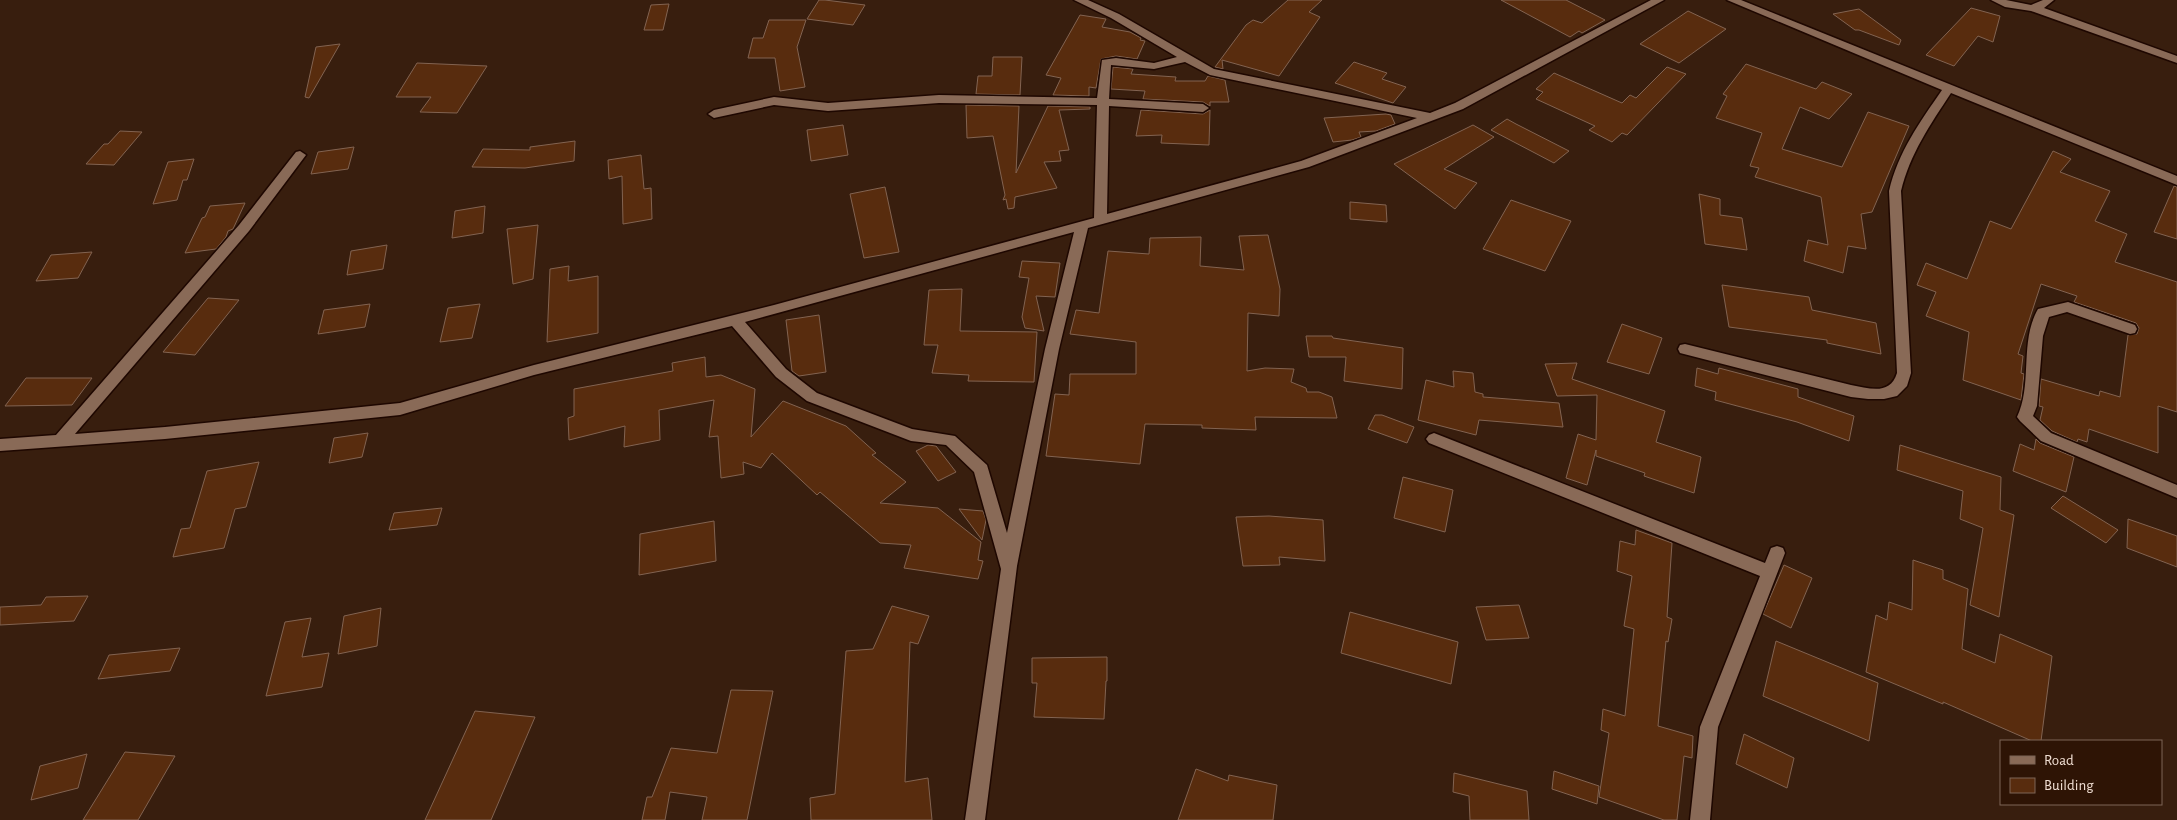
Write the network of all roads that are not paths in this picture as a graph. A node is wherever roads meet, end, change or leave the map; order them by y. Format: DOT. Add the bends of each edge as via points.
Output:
graph roads {
  1 [pos="1079,0"];
  2 [pos="1659,0"];
  3 [pos="1732,0"];
  4 [pos="1996,0"];
  5 [pos="2048,0"];
  6 [pos="2033,8"];
  7 [pos="1185,59"];
  8 [pos="2177,60"];
  9 [pos="1949,88"];
  10 [pos="1103,102"];
  11 [pos="1203,108"];
  12 [pos="714,114"];
  13 [pos="1432,117"];
  14 [pos="300,155"];
  15 [pos="2177,181"];
  16 [pos="1100,220"];
  17 [pos="1082,225"];
  18 [pos="735,320"];
  19 [pos="2130,329"];
  20 [pos="1685,349"];
  21 [pos="1434,439"];
  22 [pos="60,441"];
  23 [pos="0,445"];
  24 [pos="2177,492"];
  25 [pos="1777,553"];
  26 [pos="1009,569"];
  27 [pos="1769,572"];
  28 [pos="975,820"];
  29 [pos="1700,820"];
  1 -- 7 [label="street" via="1115,16"];
  2 -- 13 [label="street" via="1459,106"];
  3 -- 9 [label="street"];
  4 -- 6 [label="street"];
  5 -- 6 [label="street" via="2046,4"];
  6 -- 8 [label="street"];
  7 -- 10 [label="street" via="1154,66 1106,62"];
  7 -- 13 [label="street" via="1210,72"];
  9 -- 15 [label="street"];
  9 -- 20 [label="street" via="1914,143 1896,182 1904,373 1899,388 1875,395 1851,391"];
  10 -- 11 [label="street"];
  10 -- 12 [label="street" via="939,99 828,107 774,101"];
  10 -- 16 [label="street"];
  13 -- 16 [label="street" via="1305,164"];
  14 -- 22 [label="street" via="244,228"];
  16 -- 17 [label="street"];
  17 -- 18 [label="street"];
  17 -- 26 [label="street" via="1052,349"];
  18 -- 22 [label="street" via="534,370 400,409"];
  18 -- 26 [label="street" via="781,373 812,397 911,435 950,440 981,469"];
  19 -- 24 [label="street" via="2068,307 2043,313 2036,336 2030,406 2025,417 2046,436"];
  21 -- 27 [label="street"];
  22 -- 23 [label="street"];
  25 -- 27 [label="street"];
  26 -- 28 [label="street"];
  27 -- 29 [label="street" via="1709,727"];
}
